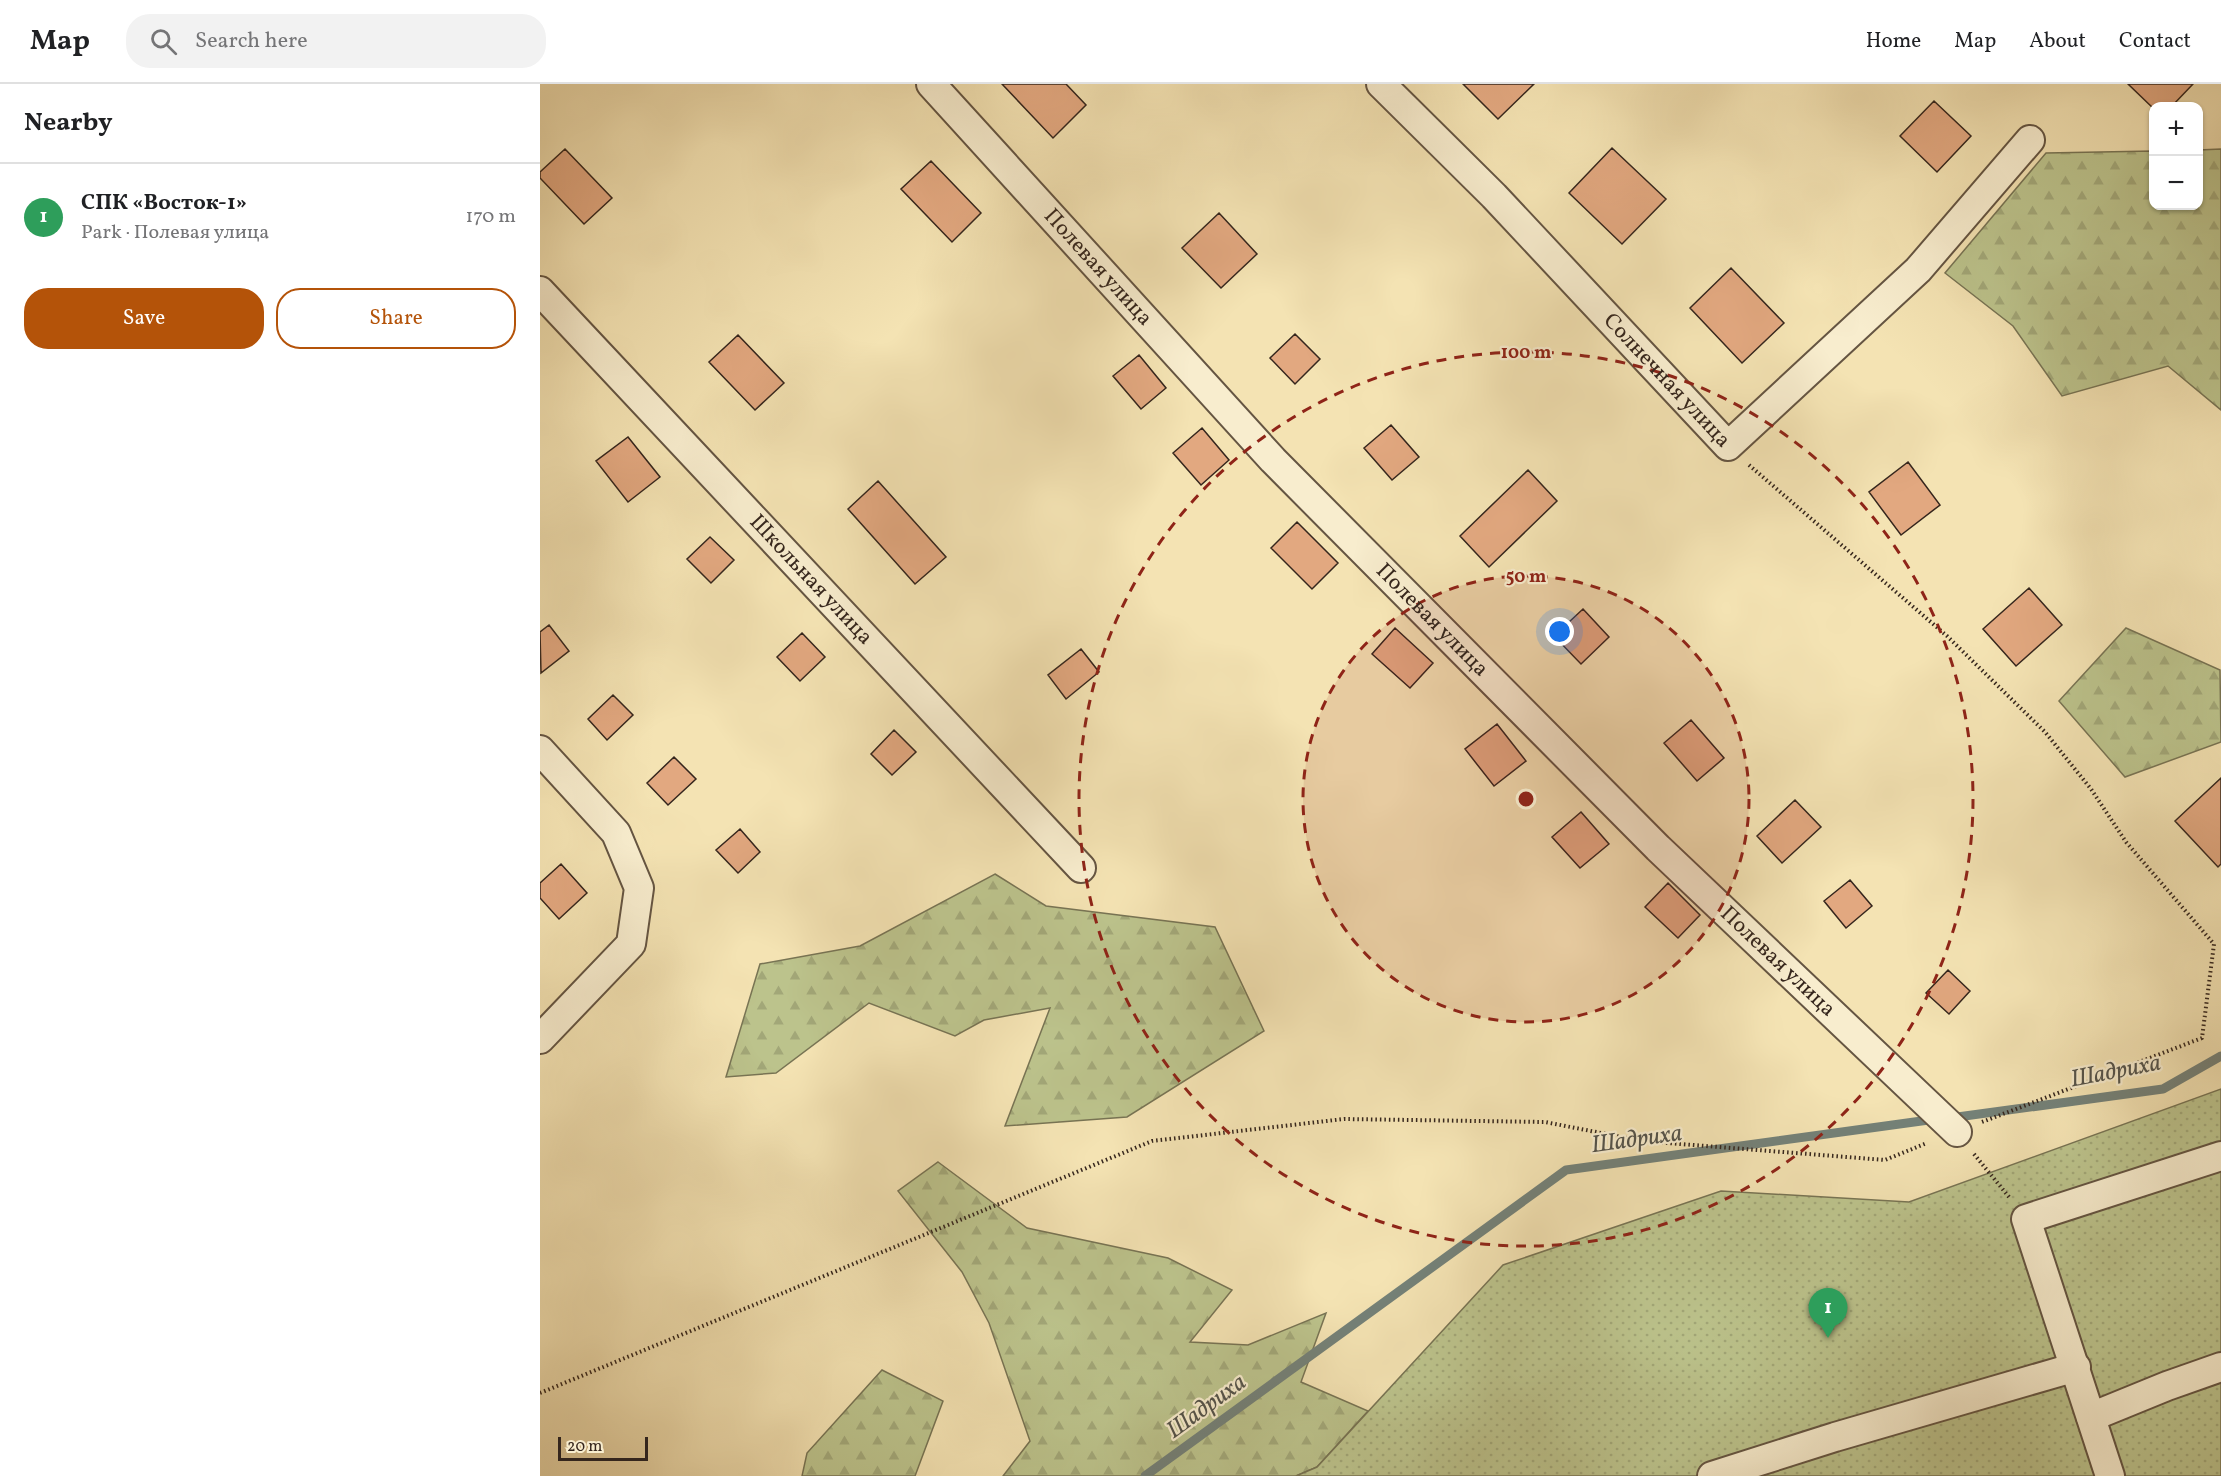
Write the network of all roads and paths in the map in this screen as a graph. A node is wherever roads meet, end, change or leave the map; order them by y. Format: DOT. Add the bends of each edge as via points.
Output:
graph roads {
  1 [pos="931,84"];
  2 [pos="1381,84"];
  3 [pos="2030,140"];
  4 [pos="540,291"];
  5 [pos="1728,446"];
  6 [pos="540,750"];
  7 [pos="1081,868"];
  8 [pos="540,1039"];
  9 [pos="1957,1132"];
  10 [pos="2221,1156"];
  11 [pos="2026,1219"];
  12 [pos="2076,1367"];
  13 [pos="2221,1367"];
  14 [pos="540,1393"];
  15 [pos="2091,1417"];
  16 [pos="1712,1476"];
  17 [pos="2110,1476"];
  1 -- 9 [label="street, Полевая улица" via="1274,460 1658,848"];
  2 -- 5 [label="street, Солнечная улица" via="1494,196"];
  3 -- 5 [label="street, Солнечная улица" via="1918,270"];
  4 -- 7 [label="street, Школьная улица"];
  5 -- 9 [label="path" via="1947,636 2045,732 2091,789 2126,842 2214,944 2202,1038"];
  6 -- 8 [label="street" via="616,833 639,888 631,944"];
  9 -- 11 [label="path"];
  9 -- 14 [label="path" via="1885,1160 1642,1141 1545,1122 1344,1119 1152,1141"];
  10 -- 11 [label="street"];
  11 -- 12 [label="street"];
  12 -- 15 [label="street"];
  12 -- 16 [label="street"];
  13 -- 15 [label="street"];
  15 -- 17 [label="street"];
}
